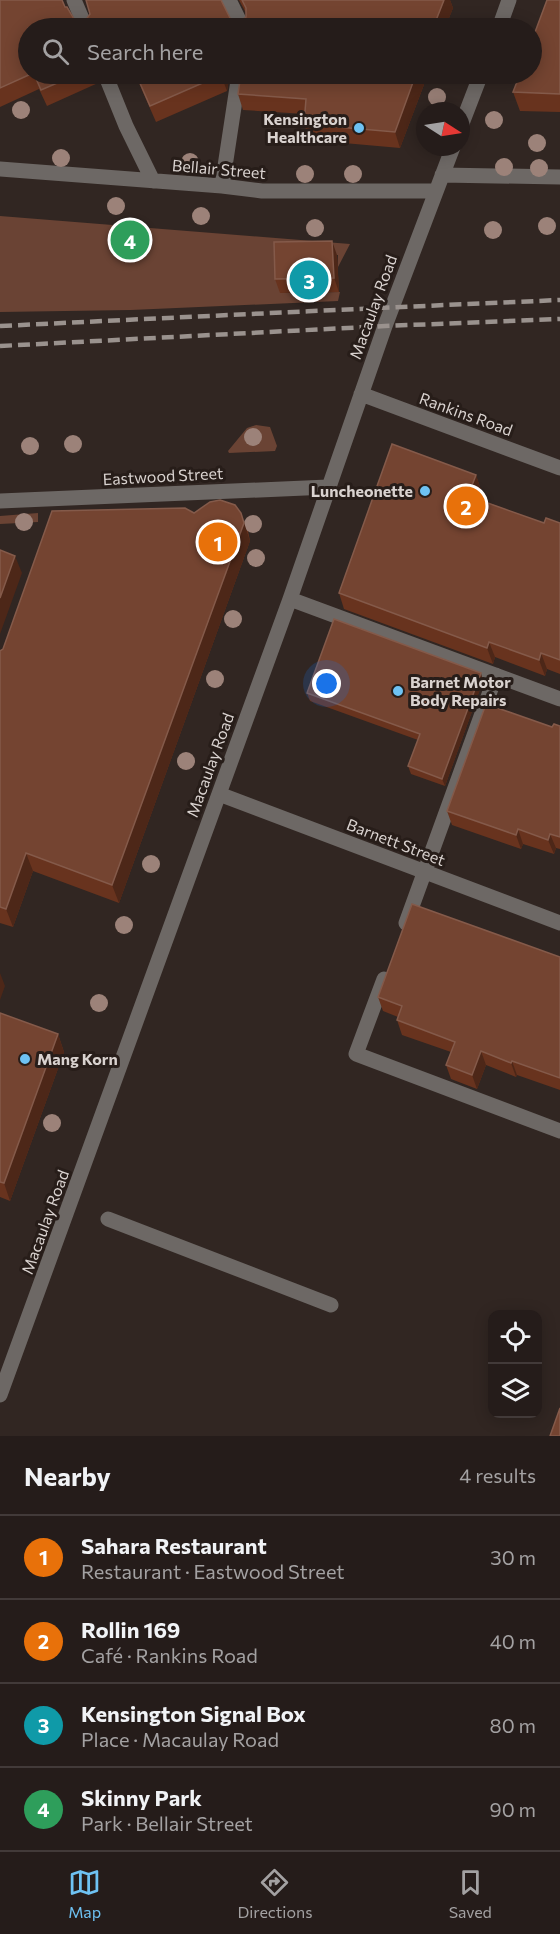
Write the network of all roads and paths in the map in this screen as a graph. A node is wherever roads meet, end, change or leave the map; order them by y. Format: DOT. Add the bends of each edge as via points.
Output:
graph roads {
  1 [pos="75,0"];
  2 [pos="229,0"];
  3 [pos="509,0"];
  4 [pos="82,18"];
  5 [pos="238,18"];
  6 [pos="503,18"];
  7 [pos="109,84"];
  8 [pos="237,84"];
  9 [pos="478,84"];
  10 [pos="470,104"];
  11 [pos="449,156"];
  12 [pos="0,169"];
  13 [pos="442,175"];
  14 [pos="560,177"];
  15 [pos="153,181"];
  16 [pos="222,186"];
  17 [pos="436,191"];
  18 [pos="361,394"];
  19 [pos="560,468"];
  20 [pos="328,487"];
  21 [pos="59,499"];
  22 [pos="0,501"];
  23 [pos="54,515"];
  24 [pos="290,599"];
  25 [pos="496,675"];
  26 [pos="560,699"];
  27 [pos="219,794"];
  28 [pos="424,873"];
  29 [pos="560,923"];
  30 [pos="400,938"];
  31 [pos="388,969"];
  32 [pos="560,1131"];
  33 [pos="108,1219"];
  34 [pos="332,1305"];
  35 [pos="0,1395"];
  1 -- 4 [label="street"];
  2 -- 5 [label="street"];
  3 -- 6 [label="street"];
  7 -- 15 [label="street"];
  8 -- 16 [label="street"];
  9 -- 10 [label="street"];
  11 -- 13 [label="street, Macaulay Road"];
  12 -- 15 [label="street, Bellair Street"];
  13 -- 14 [label="street"];
  13 -- 17 [label="street, Macaulay Road"];
  15 -- 16 [label="street, Bellair Street"];
  16 -- 17 [label="street, Bellair Street" via="262,191"];
  17 -- 18 [label="street, Macaulay Road"];
  18 -- 19 [label="street, Rankins Road"];
  18 -- 20 [label="street, Macaulay Road"];
  20 -- 21 [label="street, Eastwood Street"];
  20 -- 24 [label="street, Macaulay Road"];
  21 -- 22 [label="street, Eastwood Street"];
  21 -- 23 [label="street"];
  24 -- 25 [label="street"];
  24 -- 27 [label="street, Macaulay Road"];
  25 -- 26 [label="street"];
  25 -- 28 [label="street"];
  27 -- 28 [label="street, Barnett Street"];
  27 -- 35 [label="street, Macaulay Road"];
  28 -- 29 [label="street, Barnett Street"];
  28 -- 30 [label="street"];
  31 -- 32 [label="street" via="356,1054"];
  33 -- 34 [label="street"];
}
